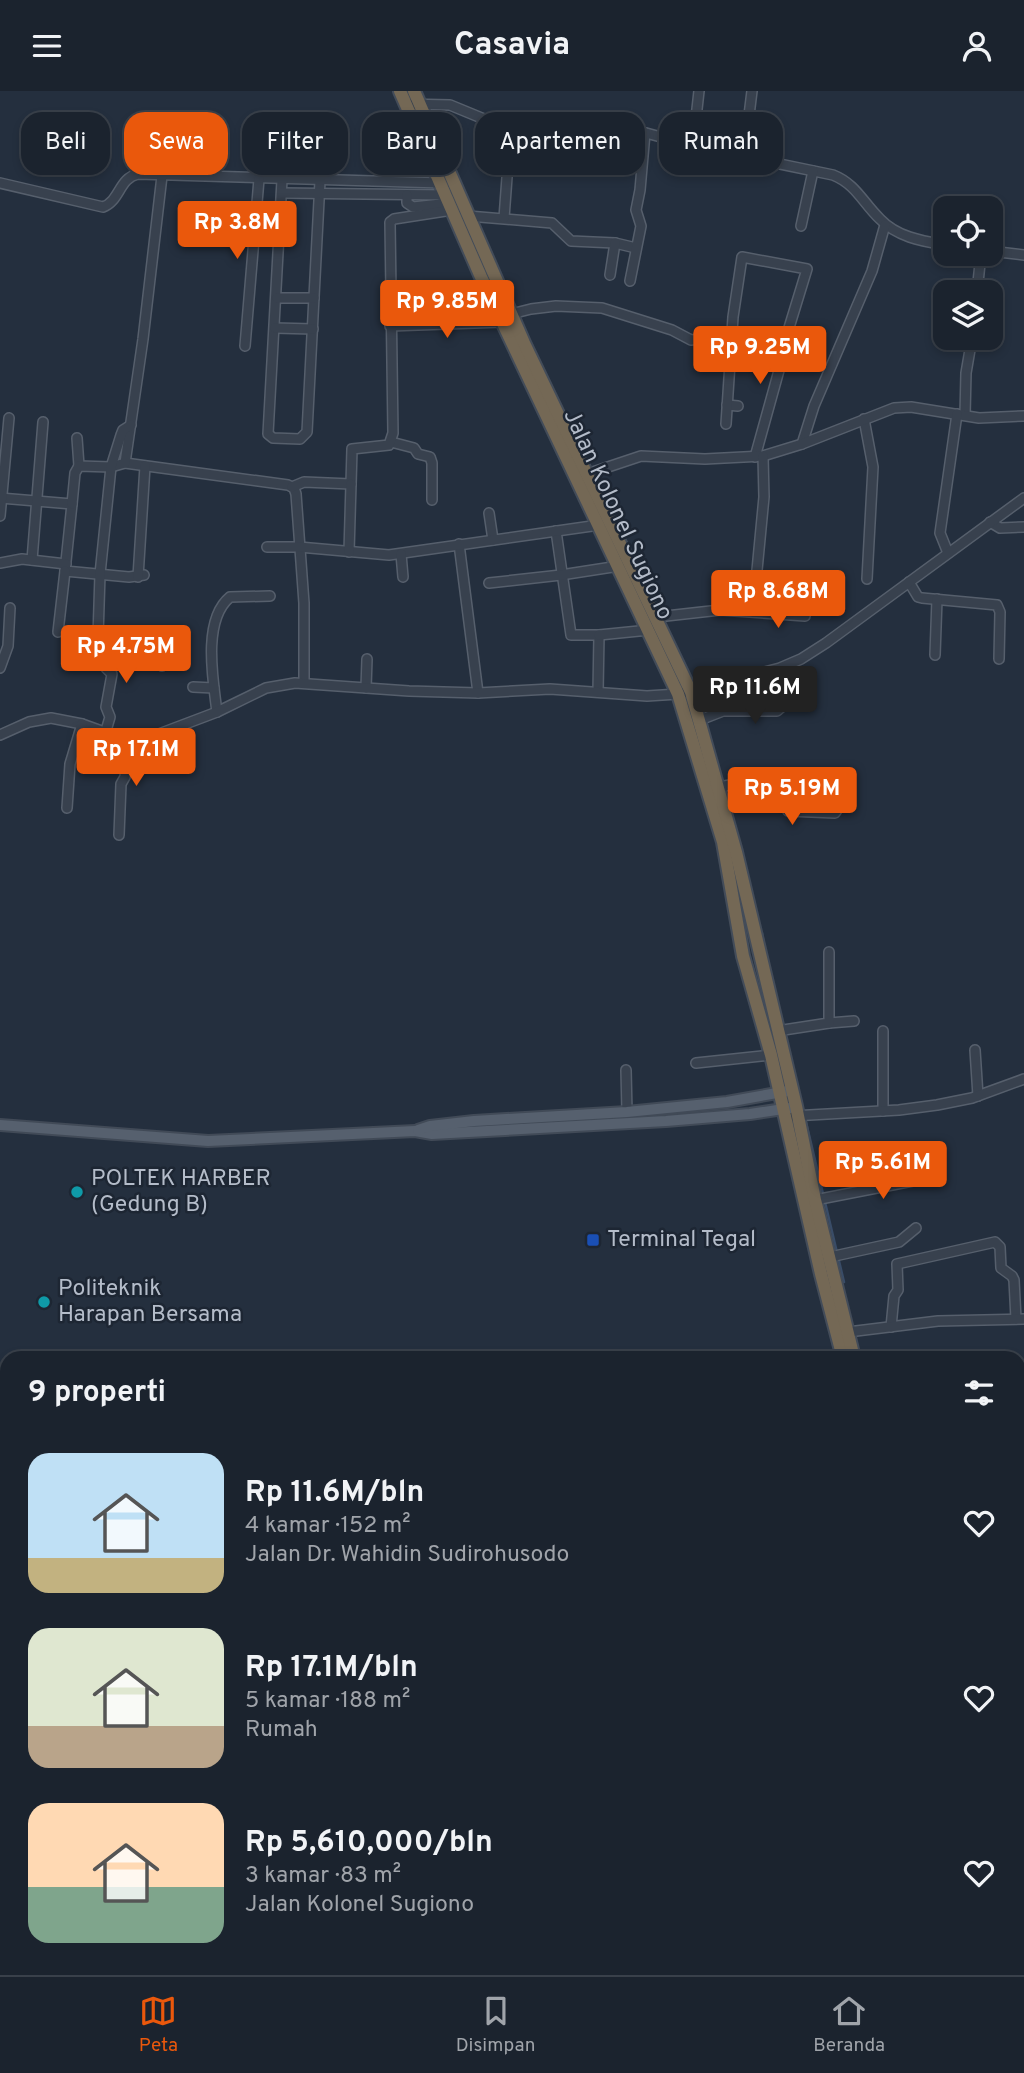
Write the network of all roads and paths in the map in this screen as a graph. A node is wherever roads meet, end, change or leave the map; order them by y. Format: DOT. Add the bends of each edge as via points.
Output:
graph roads {
  1 [pos="400,91"];
  2 [pos="699,91"];
  3 [pos="752,91"];
  4 [pos="417,97"];
  5 [pos="405,104"];
  6 [pos="696,112"];
  7 [pos="750,112"];
  8 [pos="475,115"];
  9 [pos="645,133"];
  10 [pos="659,136"];
  11 [pos="783,162"];
  12 [pos="813,171"];
  13 [pos="508,175"];
  14 [pos="640,175"];
  15 [pos="162,176"];
  16 [pos="259,179"];
  17 [pos="282,180"];
  18 [pos="320,181"];
  19 [pos="0,183"];
  20 [pos="282,193"];
  21 [pos="319,193"];
  22 [pos="448,198"];
  23 [pos="468,216"];
  24 [pos="505,218"];
  25 [pos="885,225"];
  26 [pos="801,226"];
  27 [pos="933,242"];
  28 [pos="615,243"];
  29 [pos="636,248"];
  30 [pos="1003,253"];
  31 [pos="1024,255"];
  32 [pos="610,275"];
  33 [pos="630,281"];
  34 [pos="277,298"];
  35 [pos="314,298"];
  36 [pos="507,318"];
  37 [pos="390,326"];
  38 [pos="275,328"];
  39 [pos="313,329"];
  40 [pos="731,336"];
  41 [pos="785,344"];
  42 [pos="245,346"];
  43 [pos="970,350"];
  44 [pos="727,405"];
  45 [pos="738,406"];
  46 [pos="961,414"];
  47 [pos="1024,416"];
  48 [pos="9,418"];
  49 [pos="864,418"];
  50 [pos="43,422"];
  51 [pos="726,424"];
  52 [pos="131,425"];
  53 [pos="77,437"];
  54 [pos="391,442"];
  55 [pos="802,444"];
  56 [pos="759,456"];
  57 [pos="125,463"];
  58 [pos="79,466"];
  59 [pos="145,466"];
  60 [pos="111,467"];
  61 [pos="582,476"];
  62 [pos="351,484"];
  63 [pos="292,487"];
  64 [pos="1,498"];
  65 [pos="1024,498"];
  66 [pos="432,500"];
  67 [pos="37,501"];
  68 [pos="72,504"];
  69 [pos="489,513"];
  70 [pos="0,516"];
  71 [pos="992,524"];
  72 [pos="599,525"];
  73 [pos="1024,527"];
  74 [pos="556,531"];
  75 [pos="493,540"];
  76 [pos="459,544"];
  77 [pos="267,547"];
  78 [pos="299,547"];
  79 [pos="349,552"];
  80 [pos="948,553"];
  81 [pos="401,554"];
  82 [pos="32,560"];
  83 [pos="0,563"];
  84 [pos="619,566"];
  85 [pos="66,567"];
  86 [pos="100,574"];
  87 [pos="561,575"];
  88 [pos="403,577"];
  89 [pos="867,579"];
  90 [pos="489,583"];
  91 [pos="910,584"];
  92 [pos="270,596"];
  93 [pos="937,599"];
  94 [pos="10,608"];
  95 [pos="753,611"];
  96 [pos="805,616"];
  97 [pos="657,617"];
  98 [pos="649,630"];
  99 [pos="58,632"];
  100 [pos="599,635"];
  101 [pos="108,647"];
  102 [pos="935,655"];
  103 [pos="367,659"];
  104 [pos="999,659"];
  105 [pos="162,666"];
  106 [pos="0,668"];
  107 [pos="304,682"];
  108 [pos="193,687"];
  109 [pos="214,688"];
  110 [pos="366,688"];
  111 [pos="478,692"];
  112 [pos="597,692"];
  113 [pos="684,693"];
  114 [pos="803,705"];
  115 [pos="217,712"];
  116 [pos="700,720"];
  117 [pos="82,724"];
  118 [pos="105,734"];
  119 [pos="0,735"];
  120 [pos="129,741"];
  121 [pos="719,787"];
  122 [pos="836,788"];
  123 [pos="67,808"];
  124 [pos="119,835"];
  125 [pos="829,952"];
  126 [pos="854,1021"];
  127 [pos="829,1023"];
  128 [pos="782,1030"];
  129 [pos="883,1031"];
  130 [pos="975,1050"];
  131 [pos="771,1055"];
  132 [pos="696,1063"];
  133 [pos="626,1070"];
  134 [pos="1024,1079"];
  135 [pos="792,1090"];
  136 [pos="779,1094"];
  137 [pos="978,1096"];
  138 [pos="687,1106"];
  139 [pos="883,1111"];
  140 [pos="627,1112"];
  141 [pos="795,1113"];
  142 [pos="689,1119"];
  143 [pos="0,1125"];
  144 [pos="415,1131"];
  145 [pos="928,1178"];
  146 [pos="818,1199"];
  147 [pos="916,1228"];
  148 [pos="836,1255"];
  149 [pos="1020,1319"];
  150 [pos="891,1327"];
  151 [pos="848,1344"];
  1 -- 5 [label="highway"];
  2 -- 6 [label="street"];
  3 -- 7 [label="street"];
  4 -- 5 [label="street"];
  4 -- 8 [label="street"];
  4 -- 23 [label="highway"];
  5 -- 22 [label="highway"];
  9 -- 10 [label="street"];
  11 -- 12 [label="street"];
  12 -- 25 [label="street" via="849,182"];
  12 -- 26 [label="street"];
  13 -- 24 [label="street"];
  14 -- 29 [label="street" via="636,210 641,226"];
  15 -- 16 [label="street"];
  15 -- 19 [label="street" via="131,176 103,207"];
  15 -- 52 [label="street"];
  16 -- 17 [label="street"];
  16 -- 42 [label="street"];
  17 -- 18 [label="street"];
  17 -- 20 [label="street"];
  18 -- 21 [label="street"];
  18 -- 22 [label="street"];
  20 -- 21 [label="street"];
  20 -- 34 [label="street"];
  21 -- 22 [label="street" via="407,195 407,203 413,207"];
  21 -- 35 [label="street"];
  22 -- 36 [label="highway"];
  22 -- 37 [label="street" via="390,220"];
  23 -- 24 [label="street"];
  23 -- 36 [label="highway"];
  24 -- 28 [label="street" via="554,224 573,241"];
  25 -- 27 [label="street" via="912,239"];
  25 -- 55 [label="street" via="872,271 817,397"];
  28 -- 29 [label="street"];
  28 -- 32 [label="street"];
  29 -- 33 [label="street"];
  30 -- 31 [label="street"];
  34 -- 35 [label="street"];
  34 -- 38 [label="street"];
  35 -- 39 [label="street"];
  36 -- 37 [label="street"];
  36 -- 40 [label="street" via="555,306 602,308 691,340"];
  36 -- 61 [label="highway"];
  37 -- 54 [label="street"];
  38 -- 39 [label="street"];
  38 -- 39 [label="street" via="268,434 300,439 307,432"];
  40 -- 41 [label="street"];
  40 -- 41 [label="street" via="740,259 746,256 807,269"];
  40 -- 44 [label="street"];
  41 -- 56 [label="street"];
  43 -- 46 [label="street"];
  44 -- 45 [label="street"];
  44 -- 51 [label="street"];
  46 -- 47 [label="street"];
  46 -- 49 [label="street" via="911,407"];
  46 -- 80 [label="street" via="940,531"];
  48 -- 64 [label="street"];
  49 -- 55 [label="street"];
  49 -- 89 [label="street" via="873,467"];
  50 -- 67 [label="street"];
  52 -- 57 [label="street"];
  52 -- 60 [label="street" via="123,430"];
  53 -- 58 [label="street"];
  54 -- 62 [label="street" via="387,447 353,448"];
  54 -- 66 [label="street" via="430,457"];
  55 -- 56 [label="street"];
  56 -- 61 [label="street" via="641,456"];
  56 -- 95 [label="street" via="764,497"];
  57 -- 59 [label="street"];
  57 -- 60 [label="street"];
  58 -- 60 [label="street"];
  58 -- 68 [label="street"];
  59 -- 63 [label="street"];
  59 -- 86 [label="street" via="141,576"];
  60 -- 86 [label="street"];
  61 -- 72 [label="highway, Jalan Kolonel Sugiono"];
  61 -- 97 [label="highway"];
  62 -- 63 [label="street" via="304,482"];
  62 -- 79 [label="street"];
  63 -- 78 [label="street"];
  64 -- 67 [label="street"];
  64 -- 70 [label="street"];
  65 -- 71 [label="street"];
  67 -- 68 [label="street"];
  67 -- 82 [label="street"];
  68 -- 85 [label="street"];
  69 -- 75 [label="street"];
  71 -- 73 [label="street"];
  71 -- 80 [label="street"];
  72 -- 74 [label="street"];
  72 -- 84 [label="highway, Jalan Kolonel Sugiono"];
  74 -- 75 [label="street"];
  74 -- 87 [label="street"];
  75 -- 76 [label="street"];
  76 -- 81 [label="street"];
  76 -- 111 [label="street"];
  77 -- 78 [label="street"];
  78 -- 79 [label="street"];
  78 -- 107 [label="street"];
  79 -- 81 [label="street"];
  80 -- 91 [label="street"];
  81 -- 88 [label="street"];
  82 -- 83 [label="street"];
  82 -- 85 [label="street"];
  84 -- 87 [label="street"];
  84 -- 98 [label="highway, Jalan Kolonel Sugiono"];
  85 -- 86 [label="street"];
  85 -- 99 [label="street"];
  86 -- 101 [label="street" via="98,637"];
  87 -- 90 [label="street"];
  87 -- 100 [label="street" via="571,635"];
  91 -- 93 [label="street" via="918,597"];
  91 -- 113 [label="street" via="801,659"];
  92 -- 109 [label="street" via="230,597 222,606 213,632"];
  93 -- 102 [label="street"];
  93 -- 104 [label="street" via="997,605"];
  94 -- 106 [label="street" via="8,646"];
  95 -- 96 [label="street"];
  95 -- 97 [label="street"];
  97 -- 113 [label="highway"];
  98 -- 100 [label="street"];
  98 -- 113 [label="highway, Jalan Kolonel Sugiono"];
  100 -- 112 [label="street"];
  101 -- 105 [label="street" via="162,646"];
  101 -- 118 [label="street" via="106,668 113,674"];
  103 -- 110 [label="street"];
  107 -- 110 [label="street"];
  107 -- 115 [label="street" via="266,688"];
  108 -- 109 [label="street"];
  109 -- 115 [label="street"];
  110 -- 111 [label="street"];
  111 -- 112 [label="street"];
  112 -- 113 [label="street"];
  113 -- 116 [label="highway"];
  113 -- 131 [label="highway, Jalan Kolonel Sugiono" via="723,842 743,956"];
  114 -- 116 [label="street" via="783,706 777,711 723,711"];
  115 -- 120 [label="street" via="155,737"];
  116 -- 121 [label="highway"];
  117 -- 118 [label="street"];
  117 -- 119 [label="street" via="41,719"];
  117 -- 123 [label="street" via="70,764"];
  118 -- 120 [label="street"];
  120 -- 124 [label="street"];
  121 -- 122 [label="street" via="782,781 788,811 835,813"];
  121 -- 128 [label="highway"];
  125 -- 127 [label="street"];
  126 -- 127 [label="street"];
  127 -- 128 [label="street"];
  128 -- 135 [label="highway"];
  129 -- 139 [label="street"];
  130 -- 137 [label="street"];
  131 -- 132 [label="street"];
  131 -- 136 [label="highway, Jalan Kolonel Sugiono"];
  133 -- 140 [label="street"];
  134 -- 137 [label="street"];
  135 -- 136 [label="main road"];
  135 -- 141 [label="highway"];
  136 -- 138 [label="main road"];
  136 -- 141 [label="highway, Jalan Kolonel Sugiono"];
  137 -- 139 [label="street"];
  138 -- 140 [label="main road"];
  138 -- 142 [label="main road"];
  139 -- 141 [label="street"];
  140 -- 144 [label="main road" via="474,1121"];
  141 -- 142 [label="main road"];
  141 -- 146 [label="highway, Jalan Kolonel Sugiono"];
  141 -- 151 [label="highway, Jalan Kolonel Sugiono"];
  142 -- 144 [label="main road" via="432,1134"];
  143 -- 144 [label="main road" via="208,1141"];
  145 -- 146 [label="street"];
  146 -- 148 [label="highway, Jalan Kolonel Sugiono"];
  147 -- 148 [label="street" via="895,1243"];
  148 -- 151 [label="highway, Jalan Kolonel Sugiono"];
  149 -- 150 [label="street"];
  149 -- 150 [label="street" via="1014,1280 1001,1269 1000,1247 995,1243 899,1263"];
  150 -- 151 [label="street"];
}
